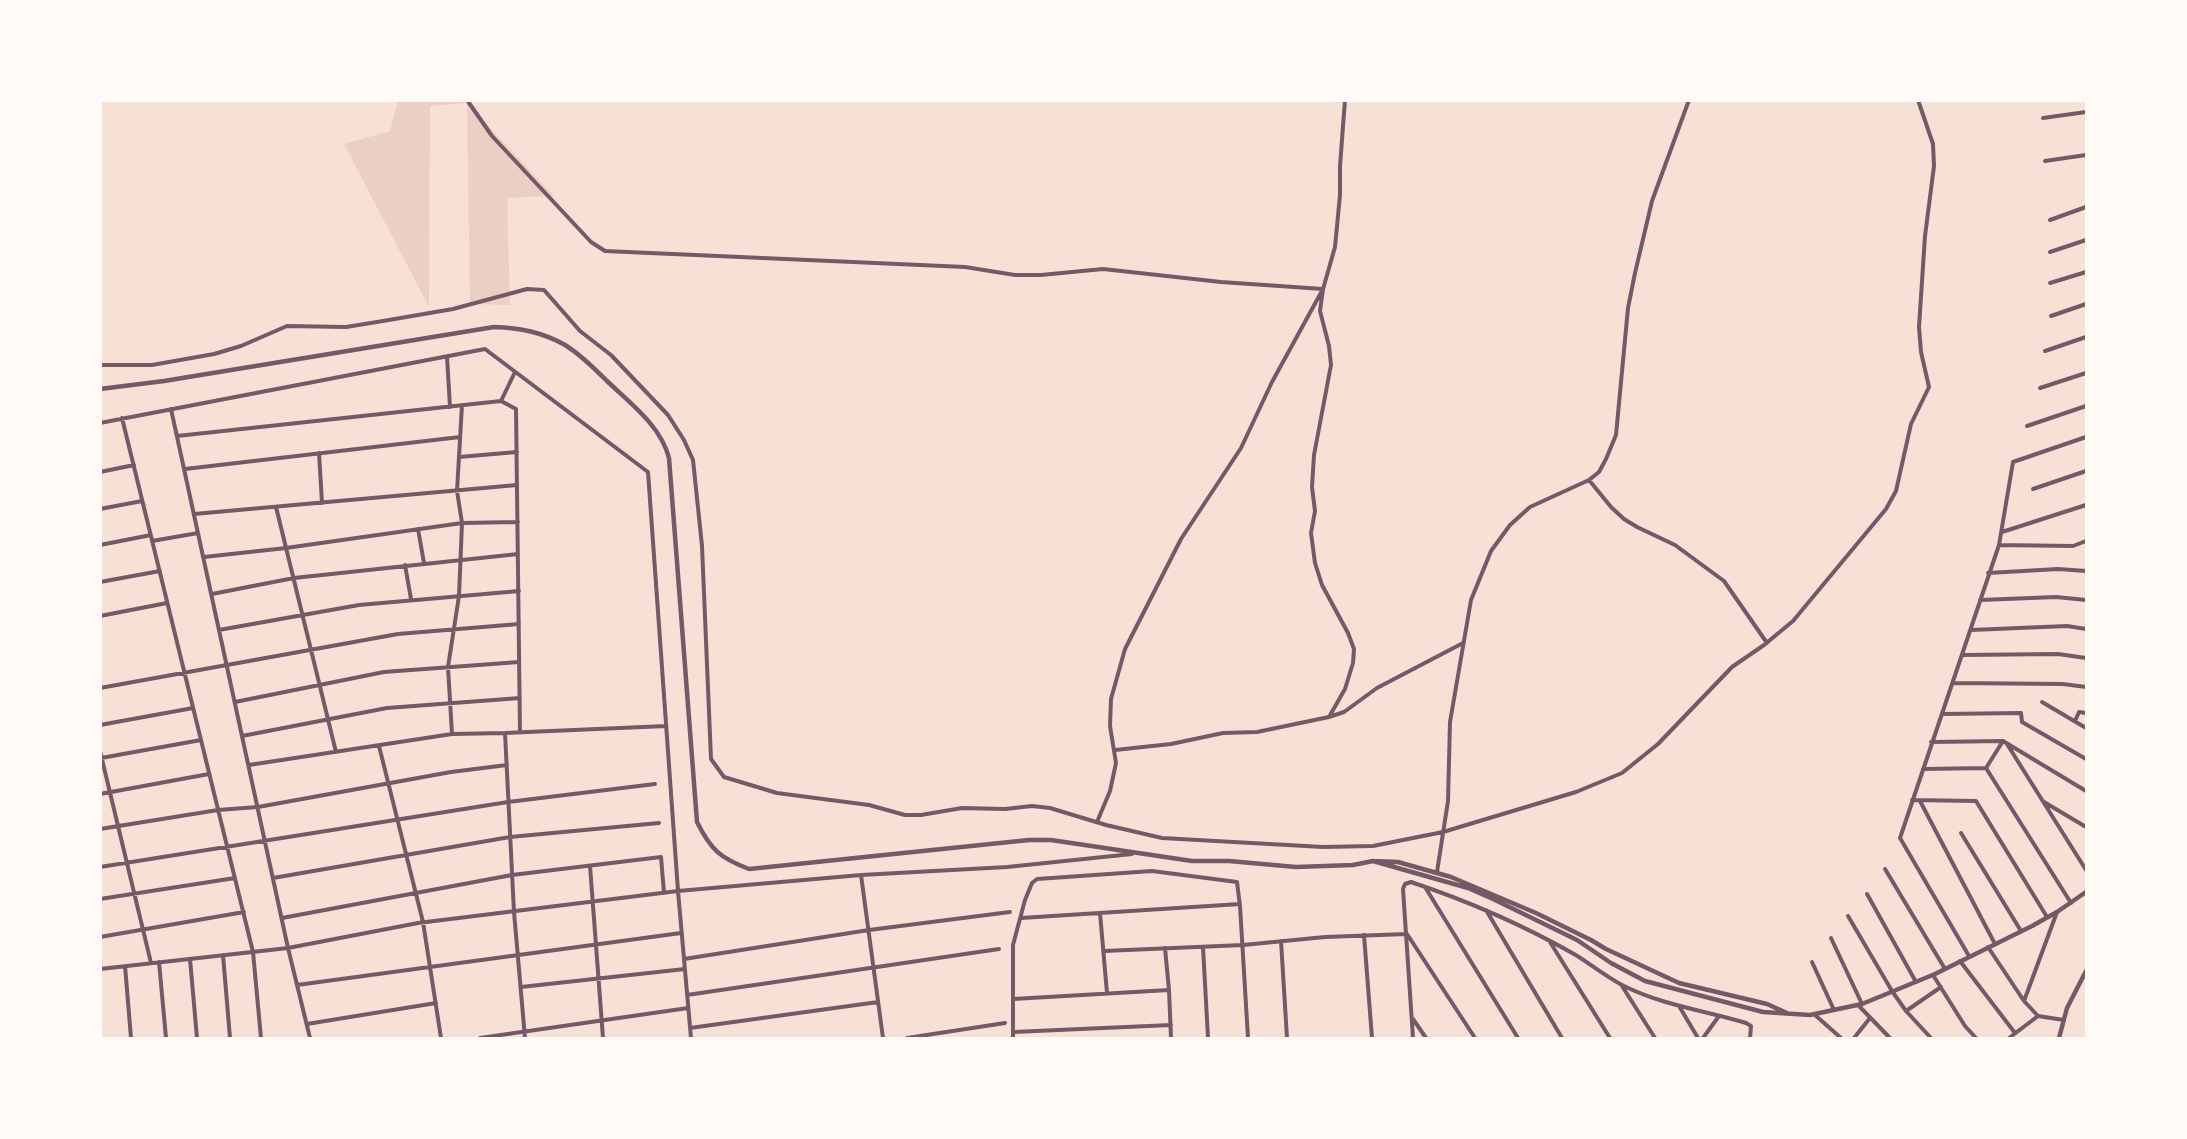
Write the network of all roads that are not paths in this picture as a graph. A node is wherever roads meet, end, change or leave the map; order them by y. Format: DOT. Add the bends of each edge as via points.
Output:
graph roads {
  1 [pos="467,100"];
  2 [pos="1345,100"];
  3 [pos="1689,100"];
  4 [pos="1918,100"];
  5 [pos="2086,112"];
  6 [pos="2043,118"];
  7 [pos="2086,155"];
  8 [pos="2044,161"];
  9 [pos="2086,207"];
  10 [pos="2050,220"];
  11 [pos="2086,240"];
  12 [pos="2050,252"];
  13 [pos="2086,272"];
  14 [pos="2050,283"];
  15 [pos="1323,289"];
  16 [pos="2086,304"];
  17 [pos="2051,316"];
  18 [pos="2086,337"];
  19 [pos="2045,351"];
  20 [pos="447,357"];
  21 [pos="100,365"];
  22 [pos="515,372"];
  23 [pos="2086,373"];
  24 [pos="2040,388"];
  25 [pos="100,389"];
  26 [pos="501,401"];
  27 [pos="462,405"];
  28 [pos="2086,406"];
  29 [pos="450,407"];
  30 [pos="171,409"];
  31 [pos="122,418"];
  32 [pos="100,423"];
  33 [pos="2027,426"];
  34 [pos="177,436"];
  35 [pos="460,437"];
  36 [pos="2086,437"];
  37 [pos="319,453"];
  38 [pos="517,453"];
  39 [pos="459,457"];
  40 [pos="134,465"];
  41 [pos="184,469"];
  42 [pos="2086,471"];
  43 [pos="100,472"];
  44 [pos="1589,480"];
  45 [pos="517,485"];
  46 [pos="2032,489"];
  47 [pos="457,491"];
  48 [pos="142,501"];
  49 [pos="322,503"];
  50 [pos="2086,505"];
  51 [pos="276,507"];
  52 [pos="100,509"];
  53 [pos="194,514"];
  54 [pos="518,522"];
  55 [pos="462,523"];
  56 [pos="418,529"];
  57 [pos="2002,532"];
  58 [pos="198,533"];
  59 [pos="151,535"];
  60 [pos="152,541"];
  61 [pos="2086,541"];
  62 [pos="100,545"];
  63 [pos="1999,545"];
  64 [pos="286,548"];
  65 [pos="518,554"];
  66 [pos="204,557"];
  67 [pos="461,560"];
  68 [pos="424,563"];
  69 [pos="405,566"];
  70 [pos="2086,571"];
  71 [pos="160,572"];
  72 [pos="1988,573"];
  73 [pos="294,578"];
  74 [pos="100,582"];
  75 [pos="519,591"];
  76 [pos="212,594"];
  77 [pos="459,596"];
  78 [pos="411,599"];
  79 [pos="1980,600"];
  80 [pos="2086,600"];
  81 [pos="167,603"];
  82 [pos="303,615"];
  83 [pos="100,616"];
  84 [pos="519,624"];
  85 [pos="2086,629"];
  86 [pos="219,630"];
  87 [pos="455,630"];
  88 [pos="1971,630"];
  89 [pos="1463,643"];
  90 [pos="1767,643"];
  91 [pos="311,650"];
  92 [pos="1962,655"];
  93 [pos="2086,658"];
  94 [pos="519,662"];
  95 [pos="227,665"];
  96 [pos="448,667"];
  97 [pos="184,673"];
  98 [pos="1953,683"];
  99 [pos="320,685"];
  100 [pos="2086,687"];
  101 [pos="100,688"];
  102 [pos="520,698"];
  103 [pos="235,702"];
  104 [pos="450,702"];
  105 [pos="2042,702"];
  106 [pos="193,708"];
  107 [pos="1943,714"];
  108 [pos="2086,714"];
  109 [pos="1329,717"];
  110 [pos="328,720"];
  111 [pos="2074,721"];
  112 [pos="100,725"];
  113 [pos="666,726"];
  114 [pos="2086,728"];
  115 [pos="520,732"];
  116 [pos="505,733"];
  117 [pos="452,734"];
  118 [pos="242,736"];
  119 [pos="201,740"];
  120 [pos="1931,742"];
  121 [pos="2005,742"];
  122 [pos="378,746"];
  123 [pos="1115,750"];
  124 [pos="100,751"];
  125 [pos="336,752"];
  126 [pos="101,758"];
  127 [pos="2086,759"];
  128 [pos="249,765"];
  129 [pos="507,765"];
  130 [pos="1986,768"];
  131 [pos="1923,769"];
  132 [pos="209,774"];
  133 [pos="388,783"];
  134 [pos="655,784"];
  135 [pos="2086,791"];
  136 [pos="110,792"];
  137 [pos="100,794"];
  138 [pos="1912,800"];
  139 [pos="1920,801"];
  140 [pos="508,802"];
  141 [pos="2044,802"];
  142 [pos="258,807"];
  143 [pos="218,810"];
  144 [pos="397,820"];
  145 [pos="1096,822"];
  146 [pos="659,823"];
  147 [pos="118,826"];
  148 [pos="2086,827"];
  149 [pos="100,829"];
  150 [pos="1443,832"];
  151 [pos="1961,833"];
  152 [pos="510,837"];
  153 [pos="265,842"];
  154 [pos="227,846"];
  155 [pos="1136,853"];
  156 [pos="406,855"];
  157 [pos="1373,861"];
  158 [pos="127,863"];
  159 [pos="590,866"];
  160 [pos="100,867"];
  161 [pos="1885,869"];
  162 [pos="2086,870"];
  163 [pos="1437,872"];
  164 [pos="512,875"];
  165 [pos="861,875"];
  166 [pos="235,878"];
  167 [pos="273,878"];
  168 [pos="1424,886"];
  169 [pos="678,891"];
  170 [pos="2086,892"];
  171 [pos="416,893"];
  172 [pos="664,893"];
  173 [pos="134,894"];
  174 [pos="1867,894"];
  175 [pos="100,899"];
  176 [pos="592,902"];
  177 [pos="2071,903"];
  178 [pos="1240,904"];
  179 [pos="1485,909"];
  180 [pos="243,912"];
  181 [pos="514,912"];
  182 [pos="1010,912"];
  183 [pos="2057,912"];
  184 [pos="1100,913"];
  185 [pos="1848,916"];
  186 [pos="2047,917"];
  187 [pos="282,918"];
  188 [pos="1021,918"];
  189 [pos="423,922"];
  190 [pos="143,930"];
  191 [pos="869,930"];
  192 [pos="2021,931"];
  193 [pos="681,933"];
  194 [pos="1407,934"];
  195 [pos="1364,935"];
  196 [pos="100,937"];
  197 [pos="1831,938"];
  198 [pos="1549,940"];
  199 [pos="1281,941"];
  200 [pos="1995,944"];
  201 [pos="596,945"];
  202 [pos="1243,945"];
  203 [pos="1203,946"];
  204 [pos="1988,947"];
  205 [pos="288,948"];
  206 [pos="1165,948"];
  207 [pos="999,949"];
  208 [pos="1104,951"];
  209 [pos="253,952"];
  210 [pos="223,955"];
  211 [pos="518,955"];
  212 [pos="1969,956"];
  213 [pos="190,959"];
  214 [pos="684,959"];
  215 [pos="1959,961"];
  216 [pos="159,962"];
  217 [pos="1812,962"];
  218 [pos="151,963"];
  219 [pos="125,966"];
  220 [pos="430,967"];
  221 [pos="874,968"];
  222 [pos="100,969"];
  223 [pos="685,969"];
  224 [pos="1945,969"];
  225 [pos="2086,971"];
  226 [pos="1933,975"];
  227 [pos="598,978"];
  228 [pos="1916,982"];
  229 [pos="297,985"];
  230 [pos="1622,985"];
  231 [pos="521,987"];
  232 [pos="1941,987"];
  233 [pos="1169,990"];
  234 [pos="1892,992"];
  235 [pos="1107,993"];
  236 [pos="687,995"];
  237 [pos="1012,999"];
  238 [pos="2024,1001"];
  239 [pos="878,1002"];
  240 [pos="436,1003"];
  241 [pos="1860,1004"];
  242 [pos="1679,1005"];
  243 [pos="688,1008"];
  244 [pos="1834,1010"];
  245 [pos="1906,1011"];
  246 [pos="1787,1013"];
  247 [pos="1815,1015"];
  248 [pos="1719,1016"];
  249 [pos="2038,1016"];
  250 [pos="1412,1017"];
  251 [pos="1870,1018"];
  252 [pos="602,1020"];
  253 [pos="2064,1020"];
  254 [pos="1005,1023"];
  255 [pos="307,1024"];
  256 [pos="1171,1025"];
  257 [pos="690,1028"];
  258 [pos="525,1032"];
  259 [pos="1013,1032"];
  260 [pos="2015,1033"];
  261 [pos="131,1038"];
  262 [pos="166,1038"];
  263 [pos="196,1038"];
  264 [pos="230,1038"];
  265 [pos="261,1038"];
  266 [pos="310,1038"];
  267 [pos="441,1038"];
  268 [pos="480,1038"];
  269 [pos="525,1038"];
  270 [pos="603,1038"];
  271 [pos="691,1038"];
  272 [pos="883,1038"];
  273 [pos="907,1038"];
  274 [pos="1013,1038"];
  275 [pos="1171,1038"];
  276 [pos="1208,1038"];
  277 [pos="1248,1038"];
  278 [pos="1287,1038"];
  279 [pos="1372,1038"];
  280 [pos="1413,1038"];
  281 [pos="1426,1038"];
  282 [pos="1475,1038"];
  283 [pos="1518,1038"];
  284 [pos="1562,1038"];
  285 [pos="1610,1038"];
  286 [pos="1655,1038"];
  287 [pos="1698,1038"];
  288 [pos="1703,1038"];
  289 [pos="1750,1038"];
  290 [pos="1841,1038"];
  291 [pos="1854,1038"];
  292 [pos="1890,1038"];
  293 [pos="1931,1038"];
  294 [pos="1976,1038"];
  295 [pos="2009,1038"];
  296 [pos="2058,1038"];
  1 -- 15 [label="street" via="499,144 591,243 605,251 965,267 1015,275 1103,269"];
  2 -- 15 [label="street" via="1335,248"];
  3 -- 44 [label="street" via="1652,201 1635,273 1616,435 1599,472"];
  4 -- 90 [label="street" via="1933,144 1935,166 1925,236 1919,327 1929,387 1911,424 1896,491 1886,509 1792,621"];
  5 -- 6 [label="street"];
  7 -- 8 [label="street"];
  9 -- 10 [label="street"];
  11 -- 12 [label="street"];
  13 -- 14 [label="street"];
  15 -- 109 [label="street" via="1320,311 1330,365 1314,454 1315,511 1311,533 1322,585 1354,649 1345,689"];
  15 -- 123 [label="street" via="1241,448 1181,539 1125,649 1111,699 1110,726"];
  16 -- 17 [label="street"];
  18 -- 19 [label="street"];
  20 -- 22 [label="street" via="485,349"];
  20 -- 29 [label="street"];
  20 -- 30 [label="street"];
  21 -- 145 [label="street" via="152,365 214,354 287,326 346,327 453,309 527,289 544,290 580,332 611,355 668,415 693,460 702,546 711,759 723,777 777,793 869,805 905,815 962,808 1032,807 1050,808"];
  22 -- 26 [label="street"];
  22 -- 113 [label="street" via="648,472"];
  23 -- 24 [label="street"];
  25 -- 155 [label="street" via="494,327 521,328 566,345 643,415 666,447 695,810 697,822 719,855 749,869 1029,840"];
  26 -- 27 [label="street"];
  26 -- 38 [label="street" via="516,409"];
  27 -- 29 [label="street"];
  27 -- 35 [label="street"];
  28 -- 33 [label="street"];
  29 -- 34 [label="street"];
  30 -- 31 [label="street"];
  30 -- 34 [label="street"];
  31 -- 32 [label="street"];
  31 -- 40 [label="street"];
  34 -- 41 [label="street"];
  35 -- 37 [label="street"];
  35 -- 39 [label="street"];
  36 -- 57 [label="street" via="2013,462"];
  37 -- 41 [label="street"];
  37 -- 49 [label="street"];
  38 -- 39 [label="street"];
  38 -- 45 [label="street"];
  39 -- 47 [label="street"];
  40 -- 43 [label="street"];
  40 -- 48 [label="street"];
  41 -- 53 [label="street"];
  42 -- 46 [label="street"];
  44 -- 89 [label="street" via="1530,507 1510,525 1491,551 1471,600"];
  44 -- 90 [label="street" via="1624,519 1675,545 1724,581"];
  45 -- 47 [label="street"];
  45 -- 54 [label="street"];
  47 -- 49 [label="street"];
  47 -- 55 [label="street"];
  48 -- 52 [label="street"];
  48 -- 59 [label="street"];
  49 -- 51 [label="street"];
  50 -- 57 [label="street"];
  51 -- 53 [label="street"];
  51 -- 64 [label="street"];
  53 -- 58 [label="street"];
  54 -- 55 [label="street"];
  54 -- 65 [label="street"];
  55 -- 56 [label="street"];
  55 -- 67 [label="street"];
  56 -- 64 [label="street"];
  56 -- 68 [label="street"];
  57 -- 63 [label="street"];
  58 -- 60 [label="street"];
  58 -- 66 [label="street"];
  59 -- 60 [label="street"];
  59 -- 62 [label="street"];
  60 -- 71 [label="street"];
  61 -- 63 [label="street" via="2073,546"];
  63 -- 72 [label="street"];
  64 -- 66 [label="street"];
  64 -- 73 [label="street"];
  65 -- 67 [label="street"];
  65 -- 75 [label="street"];
  66 -- 76 [label="street"];
  67 -- 68 [label="street"];
  67 -- 77 [label="street"];
  68 -- 69 [label="street"];
  69 -- 73 [label="street"];
  69 -- 78 [label="street"];
  70 -- 72 [label="street" via="2058,568"];
  71 -- 74 [label="street"];
  71 -- 81 [label="street"];
  72 -- 79 [label="street"];
  73 -- 76 [label="street"];
  73 -- 82 [label="street"];
  75 -- 77 [label="street"];
  75 -- 84 [label="street"];
  76 -- 86 [label="street"];
  77 -- 78 [label="street"];
  77 -- 87 [label="street"];
  78 -- 82 [label="street"];
  79 -- 80 [label="street"];
  79 -- 88 [label="street"];
  81 -- 83 [label="street"];
  81 -- 97 [label="street"];
  82 -- 86 [label="street"];
  82 -- 91 [label="street"];
  84 -- 87 [label="street"];
  84 -- 94 [label="street"];
  85 -- 88 [label="street" via="2067,626"];
  86 -- 95 [label="street"];
  87 -- 91 [label="street" via="398,634"];
  87 -- 96 [label="street"];
  88 -- 92 [label="street"];
  89 -- 109 [label="street"];
  89 -- 150 [label="street" via="1450,722 1448,801"];
  90 -- 150 [label="street" via="1732,668 1659,744 1622,773 1576,792"];
  91 -- 95 [label="street"];
  91 -- 99 [label="street"];
  92 -- 93 [label="street" via="2058,654"];
  92 -- 98 [label="street"];
  94 -- 96 [label="street"];
  94 -- 102 [label="street"];
  95 -- 97 [label="street"];
  95 -- 103 [label="street"];
  96 -- 99 [label="street" via="384,672"];
  96 -- 104 [label="street"];
  97 -- 101 [label="street"];
  97 -- 106 [label="street"];
  98 -- 100 [label="street"];
  98 -- 107 [label="street"];
  99 -- 103 [label="street"];
  99 -- 110 [label="street"];
  102 -- 104 [label="street"];
  102 -- 115 [label="street"];
  103 -- 118 [label="street"];
  104 -- 110 [label="street" via="387,708"];
  104 -- 117 [label="street"];
  105 -- 111 [label="street"];
  106 -- 112 [label="street"];
  106 -- 119 [label="street"];
  107 -- 120 [label="street"];
  107 -- 127 [label="street" via="2021,713 2022,722"];
  108 -- 111 [label="street" via="2079,712"];
  109 -- 123 [label="street" via="1257,732 1223,733"];
  110 -- 118 [label="street"];
  110 -- 125 [label="street"];
  111 -- 114 [label="street"];
  113 -- 115 [label="street"];
  113 -- 169 [label="street"];
  115 -- 116 [label="street"];
  116 -- 117 [label="street"];
  116 -- 129 [label="street"];
  117 -- 122 [label="street"];
  118 -- 128 [label="street"];
  119 -- 126 [label="street"];
  119 -- 132 [label="street"];
  120 -- 121 [label="street"];
  120 -- 131 [label="street"];
  121 -- 130 [label="street"];
  121 -- 135 [label="street"];
  121 -- 141 [label="street"];
  122 -- 125 [label="street"];
  122 -- 133 [label="street"];
  123 -- 145 [label="street" via="1110,791"];
  124 -- 126 [label="street"];
  125 -- 128 [label="street"];
  126 -- 136 [label="street"];
  128 -- 142 [label="street"];
  129 -- 133 [label="street"];
  129 -- 140 [label="street"];
  130 -- 131 [label="street"];
  130 -- 177 [label="street"];
  131 -- 138 [label="street"];
  132 -- 136 [label="street"];
  132 -- 143 [label="street"];
  133 -- 142 [label="street"];
  133 -- 144 [label="street"];
  134 -- 140 [label="street"];
  136 -- 137 [label="street"];
  136 -- 147 [label="street"];
  138 -- 139 [label="street"];
  138 -- 212 [label="street" via="1900,838"];
  139 -- 186 [label="street" via="1976,801"];
  139 -- 200 [label="street"];
  140 -- 144 [label="street"];
  140 -- 152 [label="street"];
  141 -- 148 [label="street"];
  141 -- 162 [label="street"];
  142 -- 143 [label="street"];
  142 -- 153 [label="street"];
  143 -- 147 [label="street"];
  143 -- 154 [label="street"];
  144 -- 153 [label="street"];
  144 -- 156 [label="street"];
  145 -- 150 [label="street" via="1162,838 1323,847 1373,846"];
  146 -- 152 [label="street"];
  147 -- 149 [label="street"];
  147 -- 158 [label="street"];
  150 -- 163 [label="street"];
  151 -- 192 [label="street"];
  152 -- 156 [label="street"];
  152 -- 164 [label="street"];
  153 -- 154 [label="street"];
  153 -- 167 [label="street"];
  154 -- 158 [label="street"];
  154 -- 166 [label="street"];
  155 -- 157 [label="street" via="1192,861 1296,867"];
  155 -- 165 [label="street" via="1007,867"];
  156 -- 167 [label="street"];
  156 -- 171 [label="street"];
  157 -- 163 [label="street" via="1398,862"];
  157 -- 246 [label="street" via="1493,899 1577,940 1645,981 1762,1012"];
  158 -- 160 [label="street"];
  158 -- 173 [label="street"];
  159 -- 164 [label="street"];
  159 -- 172 [label="street" via="661,857"];
  159 -- 176 [label="street"];
  161 -- 224 [label="street"];
  163 -- 246 [label="street" via="1519,905 1679,983 1767,1004"];
  164 -- 171 [label="street"];
  164 -- 181 [label="street"];
  165 -- 169 [label="street"];
  165 -- 191 [label="street"];
  166 -- 173 [label="street"];
  166 -- 180 [label="street"];
  167 -- 187 [label="street"];
  168 -- 179 [label="street"];
  168 -- 194 [label="street" via="1411,882 1403,889"];
  168 -- 283 [label="street"];
  169 -- 172 [label="street"];
  169 -- 193 [label="street"];
  170 -- 177 [label="street"];
  171 -- 187 [label="street"];
  171 -- 189 [label="street"];
  172 -- 176 [label="street"];
  173 -- 175 [label="street"];
  173 -- 190 [label="street"];
  174 -- 228 [label="street"];
  176 -- 181 [label="street"];
  176 -- 201 [label="street"];
  177 -- 183 [label="street"];
  178 -- 184 [label="street"];
  178 -- 188 [label="street" via="1236,882 1152,871 1036,879"];
  178 -- 202 [label="street"];
  179 -- 198 [label="street"];
  179 -- 284 [label="street"];
  180 -- 190 [label="street"];
  180 -- 209 [label="street"];
  181 -- 189 [label="street"];
  181 -- 211 [label="street"];
  182 -- 191 [label="street"];
  183 -- 186 [label="street"];
  183 -- 238 [label="street"];
  184 -- 188 [label="street"];
  184 -- 208 [label="street"];
  185 -- 234 [label="street"];
  186 -- 192 [label="street"];
  187 -- 205 [label="street"];
  188 -- 237 [label="street" via="1012,955"];
  189 -- 205 [label="street"];
  189 -- 220 [label="street"];
  190 -- 196 [label="street"];
  190 -- 218 [label="street"];
  191 -- 214 [label="street"];
  191 -- 221 [label="street"];
  192 -- 200 [label="street"];
  193 -- 201 [label="street"];
  193 -- 214 [label="street"];
  194 -- 195 [label="street"];
  194 -- 250 [label="street"];
  194 -- 282 [label="street"];
  195 -- 199 [label="street"];
  195 -- 279 [label="street"];
  197 -- 241 [label="street"];
  198 -- 230 [label="street"];
  198 -- 285 [label="street"];
  199 -- 202 [label="street"];
  199 -- 278 [label="street"];
  200 -- 204 [label="street"];
  201 -- 211 [label="street"];
  201 -- 227 [label="street"];
  202 -- 203 [label="street"];
  202 -- 277 [label="street"];
  203 -- 206 [label="street"];
  203 -- 276 [label="street"];
  204 -- 212 [label="street"];
  204 -- 238 [label="street"];
  205 -- 209 [label="street"];
  205 -- 229 [label="street"];
  206 -- 208 [label="street"];
  206 -- 233 [label="street"];
  207 -- 221 [label="street"];
  208 -- 235 [label="street"];
  209 -- 210 [label="street"];
  209 -- 265 [label="street"];
  210 -- 213 [label="street"];
  210 -- 264 [label="street"];
  211 -- 220 [label="street"];
  211 -- 231 [label="street"];
  212 -- 215 [label="street"];
  213 -- 216 [label="street"];
  213 -- 263 [label="street"];
  214 -- 223 [label="street"];
  215 -- 224 [label="street"];
  215 -- 260 [label="street"];
  216 -- 218 [label="street"];
  216 -- 262 [label="street"];
  217 -- 244 [label="street"];
  218 -- 219 [label="street"];
  219 -- 222 [label="street"];
  219 -- 261 [label="street"];
  220 -- 229 [label="street"];
  220 -- 240 [label="street"];
  221 -- 236 [label="street"];
  221 -- 239 [label="street"];
  223 -- 227 [label="street"];
  223 -- 236 [label="street"];
  224 -- 226 [label="street"];
  225 -- 253 [label="street"];
  226 -- 228 [label="street"];
  226 -- 232 [label="street"];
  227 -- 231 [label="street"];
  227 -- 252 [label="street"];
  228 -- 234 [label="street"];
  229 -- 255 [label="street"];
  230 -- 242 [label="street"];
  230 -- 286 [label="street"];
  231 -- 258 [label="street"];
  232 -- 245 [label="street"];
  232 -- 294 [label="street"];
  233 -- 235 [label="street"];
  233 -- 256 [label="street"];
  234 -- 241 [label="street"];
  234 -- 245 [label="street"];
  235 -- 237 [label="street"];
  236 -- 243 [label="street"];
  237 -- 259 [label="street"];
  238 -- 249 [label="street"];
  239 -- 257 [label="street"];
  239 -- 272 [label="street"];
  240 -- 255 [label="street"];
  240 -- 267 [label="street"];
  241 -- 244 [label="street"];
  241 -- 251 [label="street"];
  242 -- 248 [label="street"];
  242 -- 287 [label="street"];
  243 -- 252 [label="street"];
  243 -- 257 [label="street"];
  244 -- 247 [label="street"];
  245 -- 293 [label="street"];
  246 -- 247 [label="street"];
  247 -- 290 [label="street"];
  248 -- 288 [label="street"];
  248 -- 289 [label="street" via="1751,1026"];
  249 -- 253 [label="street"];
  249 -- 260 [label="street"];
  250 -- 280 [label="street"];
  250 -- 281 [label="street"];
  251 -- 291 [label="street"];
  251 -- 292 [label="street"];
  252 -- 258 [label="street"];
  252 -- 270 [label="street"];
  253 -- 296 [label="street"];
  254 -- 273 [label="street"];
  255 -- 266 [label="street"];
  256 -- 259 [label="street"];
  256 -- 275 [label="street"];
  257 -- 271 [label="street"];
  258 -- 268 [label="street"];
  258 -- 269 [label="street"];
  259 -- 274 [label="street"];
  260 -- 295 [label="street"];
}
